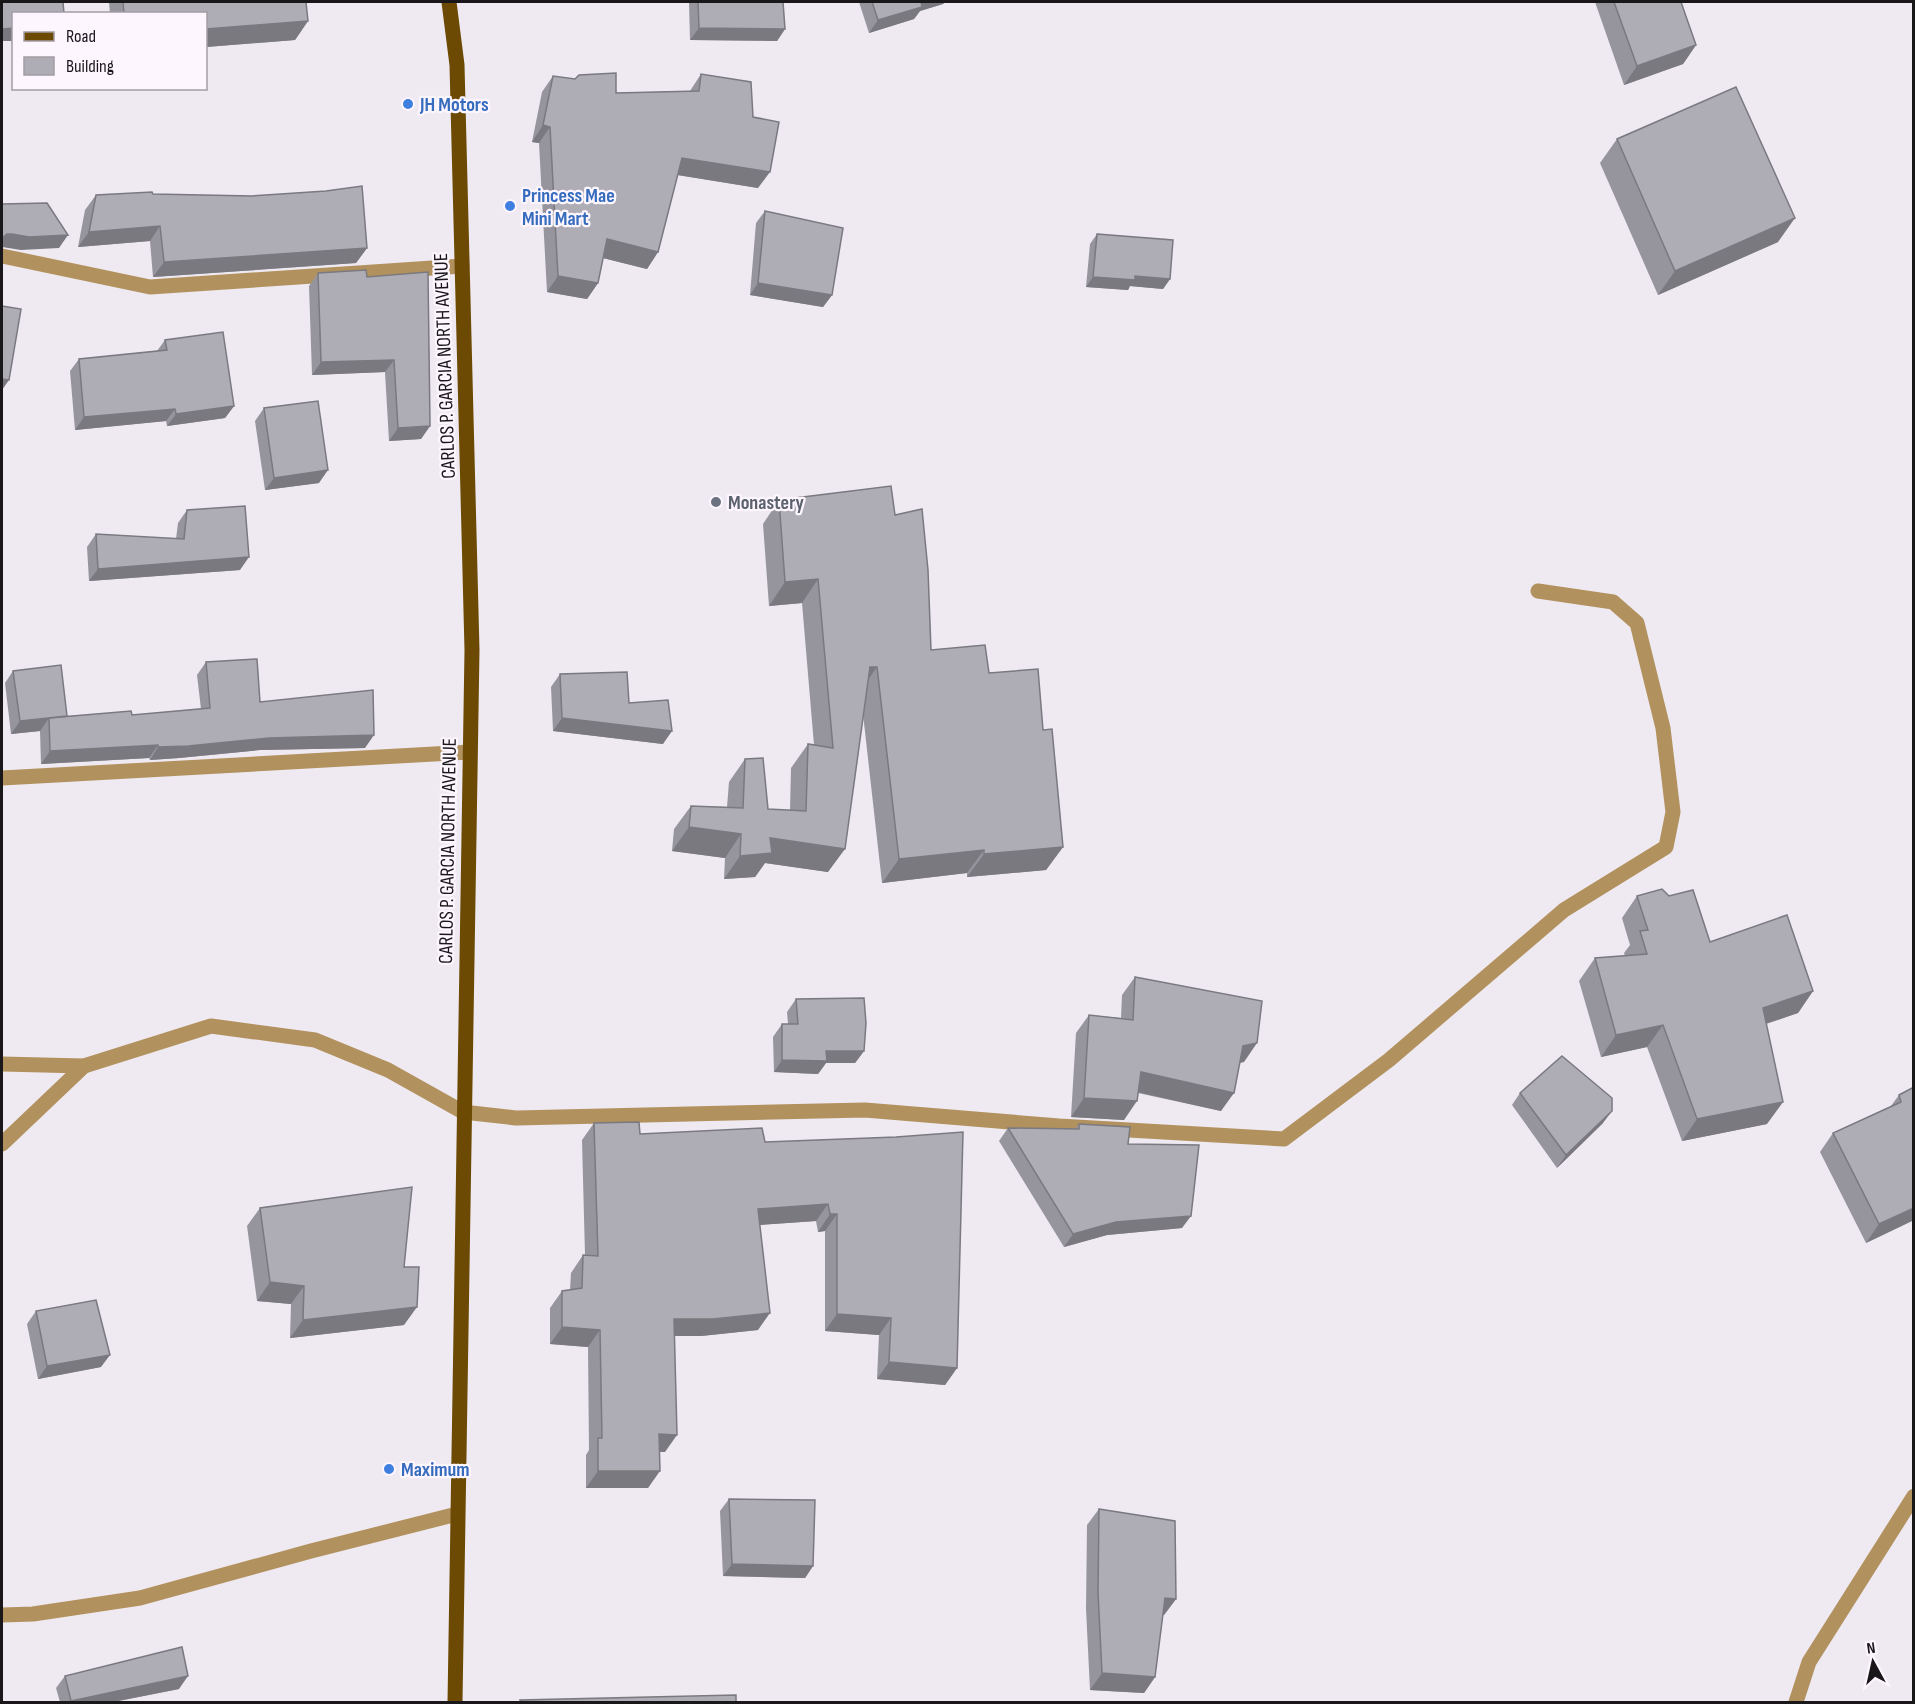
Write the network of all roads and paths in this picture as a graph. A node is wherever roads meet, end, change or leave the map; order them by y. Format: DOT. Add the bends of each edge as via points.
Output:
graph roads {
  1 [pos="449,2"];
  2 [pos="2,256"];
  3 [pos="462,266"];
  4 [pos="1538,591"];
  5 [pos="470,752"];
  6 [pos="2,778"];
  7 [pos="2,1064"];
  8 [pos="84,1066"];
  9 [pos="463,1112"];
  10 [pos="2,1144"];
  11 [pos="1914,1496"];
  12 [pos="458,1514"];
  13 [pos="2,1615"];
  14 [pos="454,1702"];
  15 [pos="1796,1702"];
  1 -- 3 [label="main road, CARLOS P. GARCIA NORTH AVENUE" via="456,65"];
  2 -- 3 [label="street" via="150,287"];
  3 -- 5 [label="main road, CARLOS P. GARCIA NORTH AVENUE" via="472,650"];
  4 -- 9 [label="street" via="1613,602 1637,623 1663,728 1673,812 1666,847 1564,910 1389,1060 1284,1139 865,1110 516,1118"];
  5 -- 6 [label="street"];
  5 -- 9 [label="main road, CARLOS P. GARCIA NORTH AVENUE"];
  7 -- 8 [label="street"];
  8 -- 9 [label="street" via="211,1026 315,1040 388,1070"];
  8 -- 10 [label="street"];
  9 -- 12 [label="main road, CARLOS P. GARCIA NORTH AVENUE"];
  11 -- 15 [label="street" via="1809,1662"];
  12 -- 13 [label="street" via="140,1598"];
  12 -- 14 [label="main road, CARLOS P. GARCIA NORTH AVENUE"];
}
